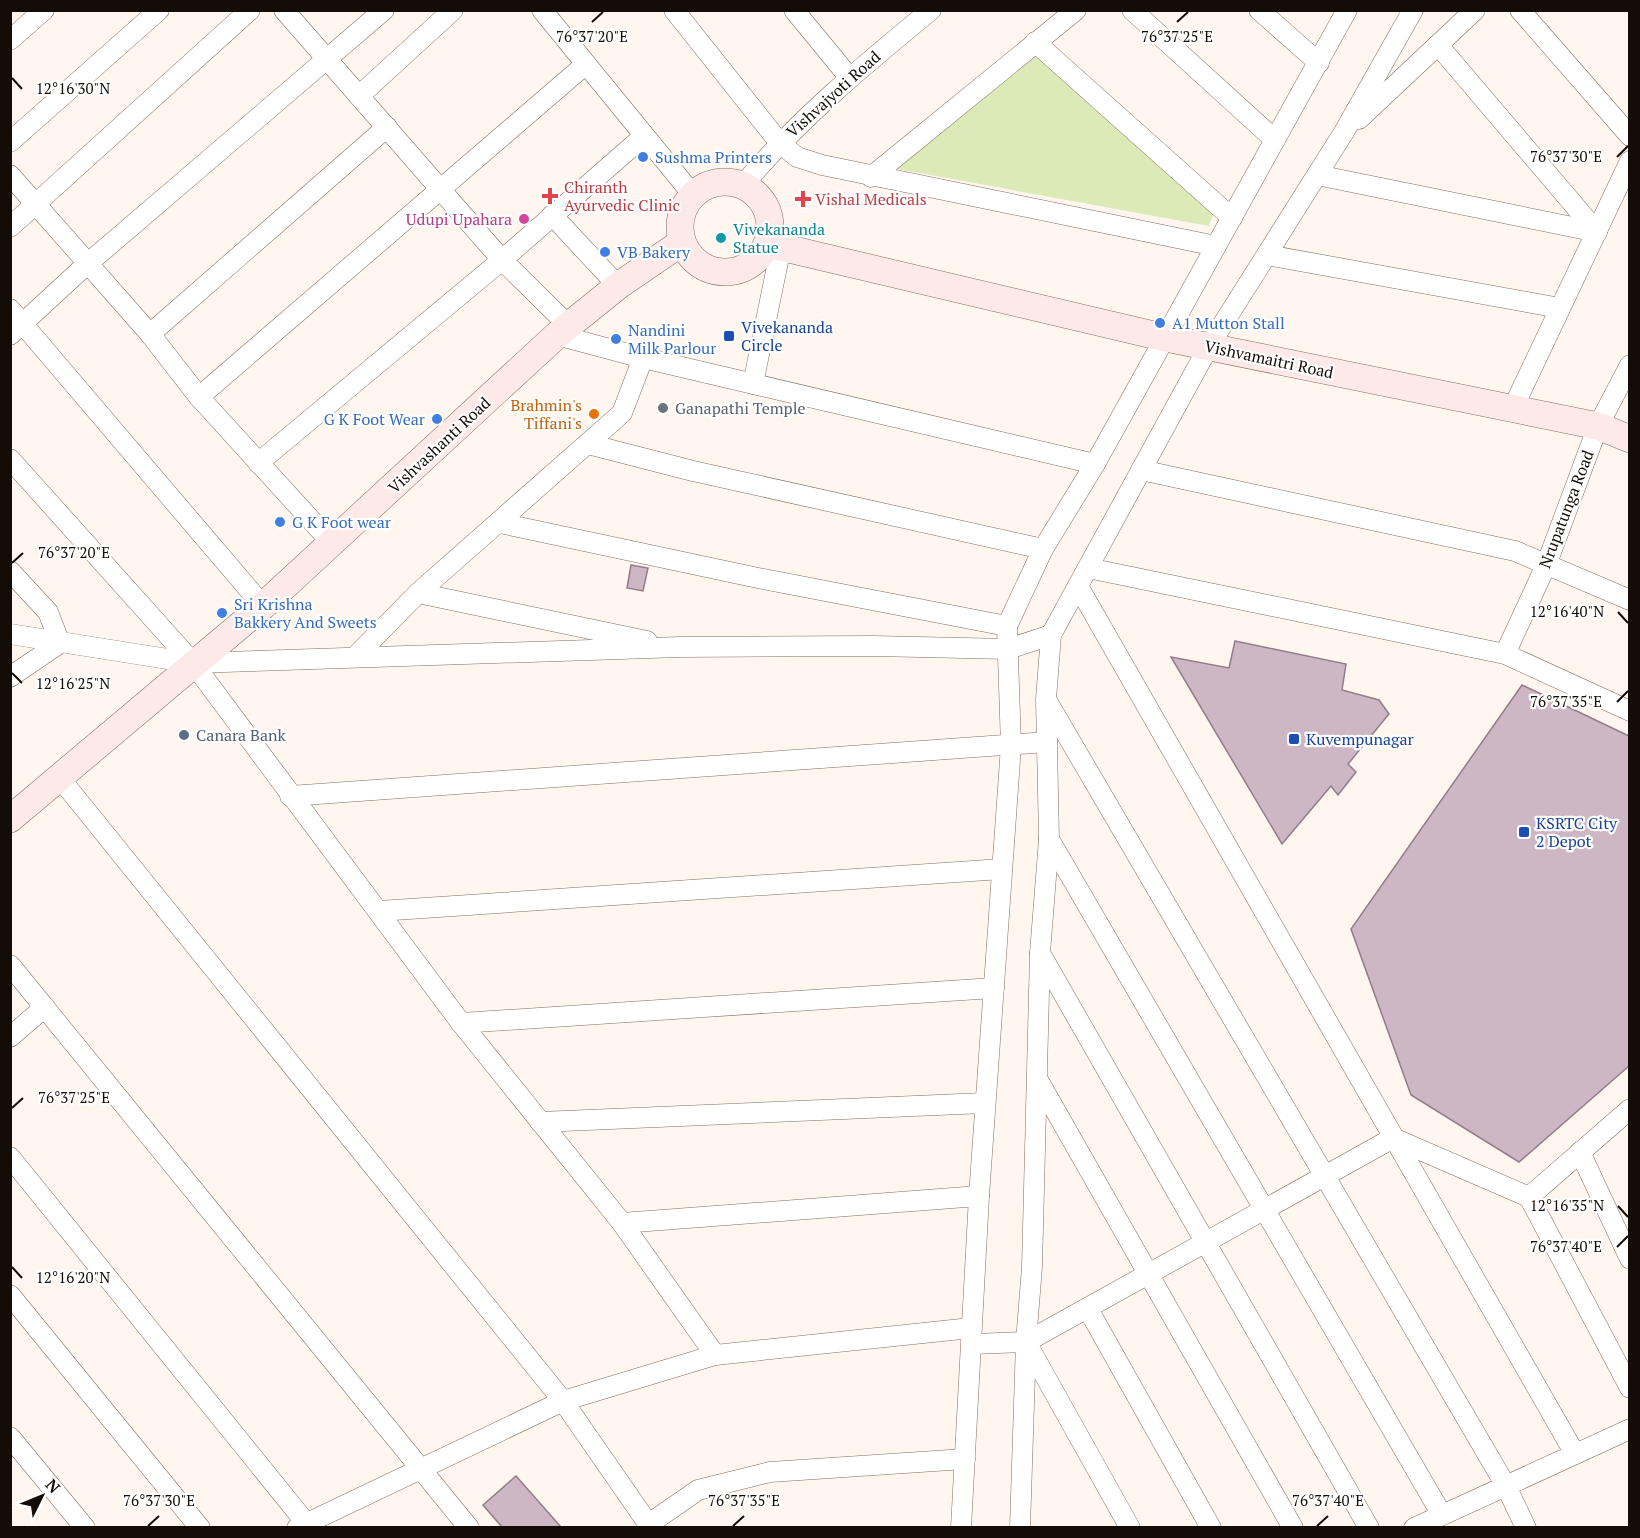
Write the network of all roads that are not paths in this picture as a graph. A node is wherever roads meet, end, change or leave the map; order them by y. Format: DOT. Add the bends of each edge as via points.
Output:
graph roads {
  1 [pos="44,10"];
  2 [pos="159,10"];
  3 [pos="250,10"];
  4 [pos="284,10"];
  5 [pos="384,10"];
  6 [pos="453,10"];
  7 [pos="542,10"];
  8 [pos="674,10"];
  9 [pos="794,10"];
  10 [pos="931,10"];
  11 [pos="1132,10"];
  12 [pos="1259,10"];
  13 [pos="1347,10"];
  14 [pos="1413,10"];
  15 [pos="1475,10"];
  16 [pos="1520,10"];
  17 [pos="1070,12"];
  18 [pos="10,40"];
  19 [pos="1035,42"];
  20 [pos="1438,45"];
  21 [pos="327,62"];
  22 [pos="1318,63"];
  23 [pos="586,64"];
  24 [pos="849,77"];
  25 [pos="359,96"];
  26 [pos="387,127"];
  27 [pos="1344,132"];
  28 [pos="644,136"];
  29 [pos="1629,136"];
  30 [pos="1275,140"];
  31 [pos="10,142"];
  32 [pos="779,142"];
  33 [pos="1629,161"];
  34 [pos="10,175"];
  35 [pos="1317,176"];
  36 [pos="871,177"];
  37 [pos="743,185"];
  38 [pos="439,189"];
  39 [pos="693,195"];
  40 [pos="36,204"];
  41 [pos="552,215"];
  42 [pos="1232,218"];
  43 [pos="10,227"];
  44 [pos="1597,232"];
  45 [pos="682,242"];
  46 [pos="774,245"];
  47 [pos="1216,246"];
  48 [pos="1267,255"];
  49 [pos="502,260"];
  50 [pos="86,265"];
  51 [pos="618,286"];
  52 [pos="1560,308"];
  53 [pos="10,309"];
  54 [pos="17,329"];
  55 [pos="563,330"];
  56 [pos="150,334"];
  57 [pos="1166,338"];
  58 [pos="1209,346"];
  59 [pos="643,358"];
  60 [pos="1629,365"];
  61 [pos="753,384"];
  62 [pos="199,397"];
  63 [pos="1512,410"];
  64 [pos="1598,426"];
  65 [pos="1629,439"];
  66 [pos="588,444"];
  67 [pos="10,459"];
  68 [pos="258,463"];
  69 [pos="1095,464"];
  70 [pos="1141,470"];
  71 [pos="500,523"];
  72 [pos="332,543"];
  73 [pos="1043,549"];
  74 [pos="1547,563"];
  75 [pos="1088,568"];
  76 [pos="10,572"];
  77 [pos="1078,586"];
  78 [pos="418,593"];
  79 [pos="1629,600"];
  80 [pos="263,606"];
  81 [pos="1007,626"];
  82 [pos="10,634"];
  83 [pos="1051,635"];
  84 [pos="60,643"];
  85 [pos="680,647"];
  86 [pos="1008,649"];
  87 [pos="1505,654"];
  88 [pos="355,657"];
  89 [pos="193,663"];
  90 [pos="10,677"];
  91 [pos="1046,699"];
  92 [pos="1629,711"];
  93 [pos="1047,742"];
  94 [pos="1011,746"];
  95 [pos="59,777"];
  96 [pos="290,796"];
  97 [pos="10,819"];
  98 [pos="1049,838"];
  99 [pos="1002,869"];
  100 [pos="379,911"];
  101 [pos="1040,953"];
  102 [pos="10,965"];
  103 [pos="994,988"];
  104 [pos="45,1006"];
  105 [pos="461,1023"];
  106 [pos="10,1038"];
  107 [pos="1038,1080"];
  108 [pos="985,1103"];
  109 [pos="1629,1109"];
  110 [pos="540,1122"];
  111 [pos="1394,1138"];
  112 [pos="1580,1152"];
  113 [pos="10,1156"];
  114 [pos="1326,1175"];
  115 [pos="979,1196"];
  116 [pos="1529,1197"];
  117 [pos="1264,1210"];
  118 [pos="622,1223"];
  119 [pos="1206,1242"];
  120 [pos="1629,1259"];
  121 [pos="1149,1275"];
  122 [pos="10,1295"];
  123 [pos="1088,1309"];
  124 [pos="972,1336"];
  125 [pos="1026,1342"];
  126 [pos="715,1355"];
  127 [pos="1629,1388"];
  128 [pos="563,1401"];
  129 [pos="1629,1429"];
  130 [pos="10,1437"];
  131 [pos="1575,1454"];
  132 [pos="965,1459"];
  133 [pos="422,1467"];
  134 [pos="1506,1486"];
  135 [pos="1442,1515"];
  136 [pos="301,1525"];
  137 [pos="650,1526"];
  138 [pos="85,1527"];
  139 [pos="200,1527"];
  140 [pos="469,1527"];
  141 [pos="961,1527"];
  142 [pos="1020,1527"];
  143 [pos="1130,1527"];
  144 [pos="1211,1527"];
  145 [pos="1293,1527"];
  146 [pos="1369,1527"];
  147 [pos="1414,1527"];
  148 [pos="1526,1527"];
  1 -- 18 [label="street"];
  2 -- 31 [label="street"];
  3 -- 40 [label="street"];
  4 -- 21 [label="street"];
  5 -- 21 [label="street"];
  6 -- 25 [label="street"];
  7 -- 23 [label="street"];
  8 -- 32 [label="street"];
  9 -- 24 [label="street"];
  10 -- 24 [label="street, Vishvajyoti Road"];
  11 -- 30 [label="street"];
  12 -- 22 [label="street"];
  13 -- 22 [label="street"];
  14 -- 27 [label="street"];
  15 -- 20 [label="street"];
  16 -- 29 [label="street"];
  17 -- 19 [label="street"];
  19 -- 36 [label="street"];
  19 -- 42 [label="street"];
  20 -- 27 [label="street"];
  20 -- 44 [label="street"];
  21 -- 25 [label="street"];
  21 -- 50 [label="street"];
  22 -- 30 [label="street"];
  23 -- 28 [label="street"];
  23 -- 38 [label="street"];
  24 -- 32 [label="street, Vishvajyoti Road"];
  25 -- 26 [label="street"];
  26 -- 38 [label="street"];
  26 -- 56 [label="street"];
  27 -- 35 [label="street"];
  28 -- 39 [label="street"];
  28 -- 41 [label="street"];
  30 -- 42 [label="street"];
  32 -- 36 [label="street" via="797,157"];
  32 -- 37 [label="street, Vishvajyoti Road"];
  33 -- 44 [label="street"];
  34 -- 40 [label="street"];
  35 -- 44 [label="street"];
  35 -- 48 [label="street"];
  36 -- 47 [label="street"];
  37 -- 39 [label="street" via="713,183"];
  37 -- 46 [label="street" via="765,204"];
  38 -- 49 [label="street"];
  38 -- 62 [label="street"];
  39 -- 45 [label="street" via="682,213"];
  40 -- 43 [label="street"];
  40 -- 50 [label="street"];
  41 -- 49 [label="street"];
  41 -- 51 [label="street"];
  42 -- 47 [label="street"];
  44 -- 52 [label="street"];
  45 -- 46 [label="street" via="701,266 730,273 757,261"];
  45 -- 51 [label="street, Vishvashanti Road"];
  46 -- 57 [label="street, Vishvamaitri Road"];
  46 -- 61 [label="street"];
  47 -- 57 [label="street"];
  48 -- 52 [label="street"];
  48 -- 58 [label="street"];
  49 -- 55 [label="street"];
  49 -- 68 [label="street"];
  50 -- 54 [label="street"];
  50 -- 56 [label="street"];
  51 -- 55 [label="street, Vishvashanti Road"];
  52 -- 63 [label="street"];
  53 -- 54 [label="street"];
  54 -- 80 [label="street"];
  55 -- 59 [label="street"];
  55 -- 72 [label="street, Vishvashanti Road"];
  56 -- 62 [label="street"];
  57 -- 58 [label="street, Vishvamaitri Road"];
  57 -- 69 [label="street"];
  58 -- 63 [label="street, Vishvamaitri Road"];
  58 -- 70 [label="street"];
  59 -- 61 [label="street"];
  59 -- 66 [label="street" via="622,413"];
  60 -- 64 [label="street, Nrupatunga Road"];
  61 -- 69 [label="street"];
  62 -- 68 [label="street"];
  63 -- 64 [label="street, Vishvamaitri Road"];
  64 -- 65 [label="street, Vishvamaitri Road"];
  64 -- 74 [label="street, Nrupatunga Road"];
  66 -- 71 [label="street"];
  66 -- 73 [label="street"];
  67 -- 89 [label="street"];
  68 -- 72 [label="street"];
  69 -- 73 [label="street"];
  70 -- 74 [label="street" via="1515,551"];
  70 -- 75 [label="street"];
  71 -- 78 [label="street"];
  71 -- 81 [label="street"];
  72 -- 80 [label="street, Vishvashanti Road"];
  73 -- 81 [label="street"];
  74 -- 79 [label="street"];
  74 -- 87 [label="street, Nrupatunga Road"];
  75 -- 77 [label="street"];
  75 -- 87 [label="street"];
  76 -- 84 [label="street" via="48,612"];
  77 -- 83 [label="street"];
  77 -- 111 [label="street"];
  78 -- 85 [label="street"];
  78 -- 88 [label="street"];
  80 -- 89 [label="street, Vishvashanti Road"];
  81 -- 86 [label="street"];
  82 -- 84 [label="street"];
  83 -- 86 [label="street"];
  83 -- 91 [label="street"];
  84 -- 89 [label="street"];
  84 -- 90 [label="street"];
  85 -- 86 [label="street"];
  85 -- 88 [label="street"];
  86 -- 94 [label="street"];
  87 -- 92 [label="street"];
  88 -- 89 [label="street"];
  89 -- 95 [label="street, Vishvashanti Road"];
  89 -- 96 [label="street"];
  91 -- 93 [label="street"];
  91 -- 114 [label="street"];
  93 -- 94 [label="street"];
  93 -- 98 [label="street"];
  94 -- 96 [label="street"];
  94 -- 99 [label="street"];
  95 -- 97 [label="street, Vishvashanti Road"];
  95 -- 128 [label="street"];
  96 -- 100 [label="street"];
  98 -- 101 [label="street"];
  98 -- 117 [label="street"];
  99 -- 100 [label="street"];
  99 -- 103 [label="street"];
  100 -- 105 [label="street"];
  101 -- 107 [label="street"];
  101 -- 119 [label="street"];
  102 -- 104 [label="street"];
  103 -- 105 [label="street"];
  103 -- 108 [label="street"];
  104 -- 106 [label="street"];
  104 -- 133 [label="street"];
  105 -- 110 [label="street"];
  107 -- 121 [label="street"];
  107 -- 125 [label="street"];
  108 -- 110 [label="street"];
  108 -- 115 [label="street"];
  109 -- 112 [label="street"];
  110 -- 118 [label="street"];
  111 -- 114 [label="street"];
  111 -- 116 [label="street"];
  111 -- 131 [label="street"];
  112 -- 116 [label="street"];
  112 -- 120 [label="street"];
  113 -- 136 [label="street"];
  114 -- 117 [label="street"];
  114 -- 134 [label="street"];
  115 -- 118 [label="street"];
  115 -- 124 [label="street"];
  116 -- 127 [label="street"];
  117 -- 119 [label="street"];
  117 -- 135 [label="street"];
  118 -- 126 [label="street"];
  119 -- 121 [label="street"];
  119 -- 146 [label="street"];
  121 -- 123 [label="street"];
  121 -- 145 [label="street"];
  122 -- 139 [label="street"];
  123 -- 125 [label="street"];
  123 -- 144 [label="street"];
  124 -- 125 [label="street"];
  124 -- 126 [label="street"];
  124 -- 132 [label="street"];
  125 -- 142 [label="street"];
  125 -- 143 [label="street"];
  126 -- 128 [label="street"];
  128 -- 133 [label="street"];
  128 -- 137 [label="street"];
  129 -- 131 [label="street"];
  130 -- 138 [label="street"];
  131 -- 134 [label="street"];
  132 -- 137 [label="street" via="770,1472 698,1490"];
  132 -- 141 [label="street"];
  133 -- 136 [label="street"];
  133 -- 140 [label="street"];
  134 -- 135 [label="street"];
  134 -- 148 [label="street"];
  135 -- 147 [label="street"];
}
